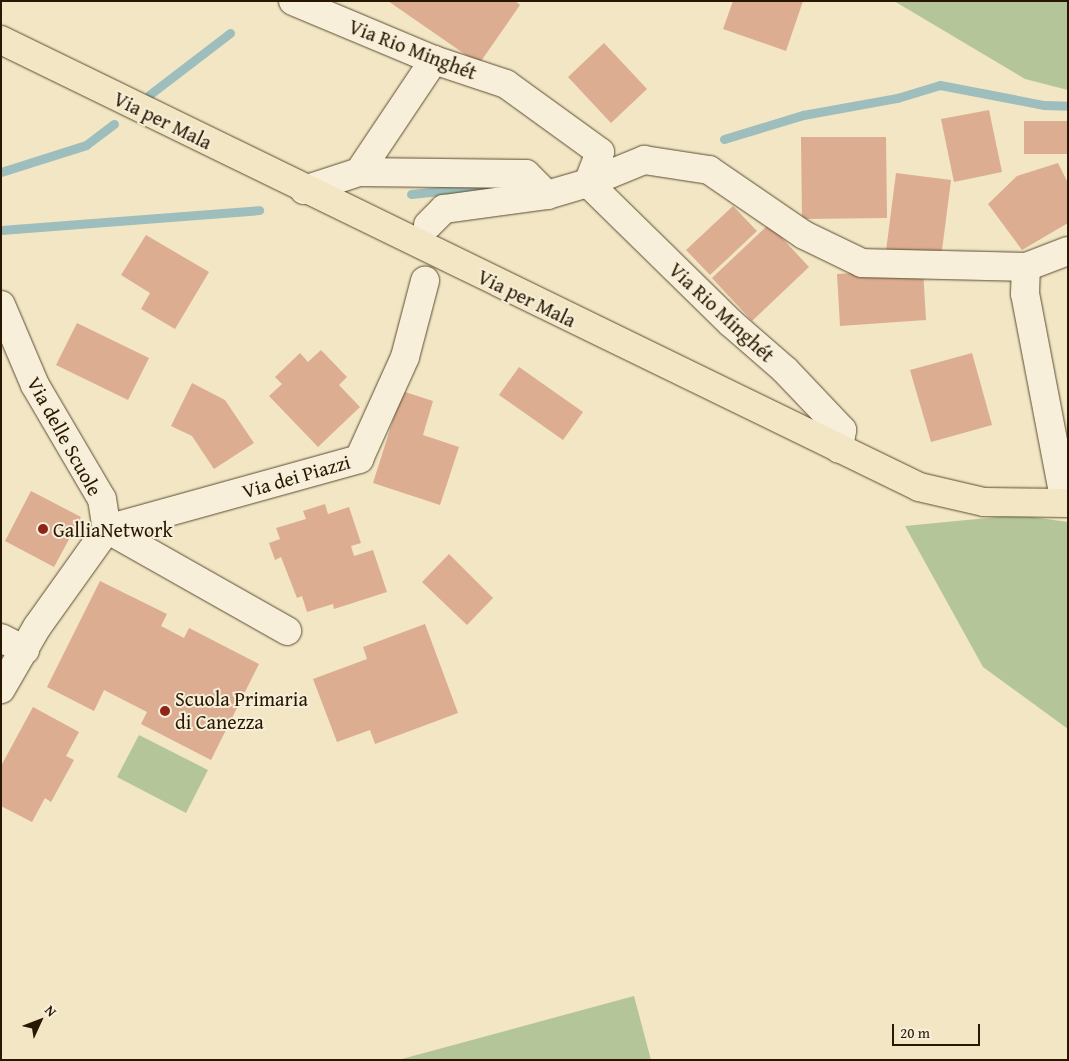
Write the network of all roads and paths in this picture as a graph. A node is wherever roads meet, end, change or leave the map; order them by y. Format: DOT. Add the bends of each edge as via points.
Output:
graph roads {
  1 [pos="293,1"];
  2 [pos="1,40"];
  3 [pos="434,60"];
  4 [pos="359,172"];
  5 [pos="588,183"];
  6 [pos="304,190"];
  7 [pos="547,195"];
  8 [pos="428,225"];
  9 [pos="1068,251"];
  10 [pos="1026,267"];
  11 [pos="425,280"];
  12 [pos="1,306"];
  13 [pos="839,448"];
  14 [pos="1066,503"];
  15 [pos="107,529"];
  16 [pos="286,631"];
  17 [pos="13,644"];
  18 [pos="1,689"];
  1 -- 3 [label="street, Via Rio Minghét"];
  2 -- 6 [label="main road, Via per Mala"];
  3 -- 4 [label="street"];
  3 -- 5 [label="street, Via Rio Minghét" via="506,84 600,152"];
  4 -- 6 [label="street"];
  4 -- 7 [label="street" via="526,174"];
  5 -- 7 [label="street"];
  5 -- 10 [label="street" via="644,160 709,170 804,235 862,264"];
  5 -- 13 [label="street, Via Rio Minghét" via="730,323 785,370 842,430"];
  6 -- 13 [label="main road, Via per Mala"];
  7 -- 8 [label="street" via="444,209"];
  9 -- 10 [label="street"];
  10 -- 14 [label="street" via="1025,294"];
  11 -- 15 [label="street, Via dei Piazzi" via="405,357 359,459"];
  12 -- 15 [label="street, Via delle Scuole" via="35,385 102,499"];
  13 -- 14 [label="main road, Via per Mala" via="919,487 984,502"];
  15 -- 16 [label="street"];
  15 -- 17 [label="street"];
  17 -- 18 [label="street"];
}
